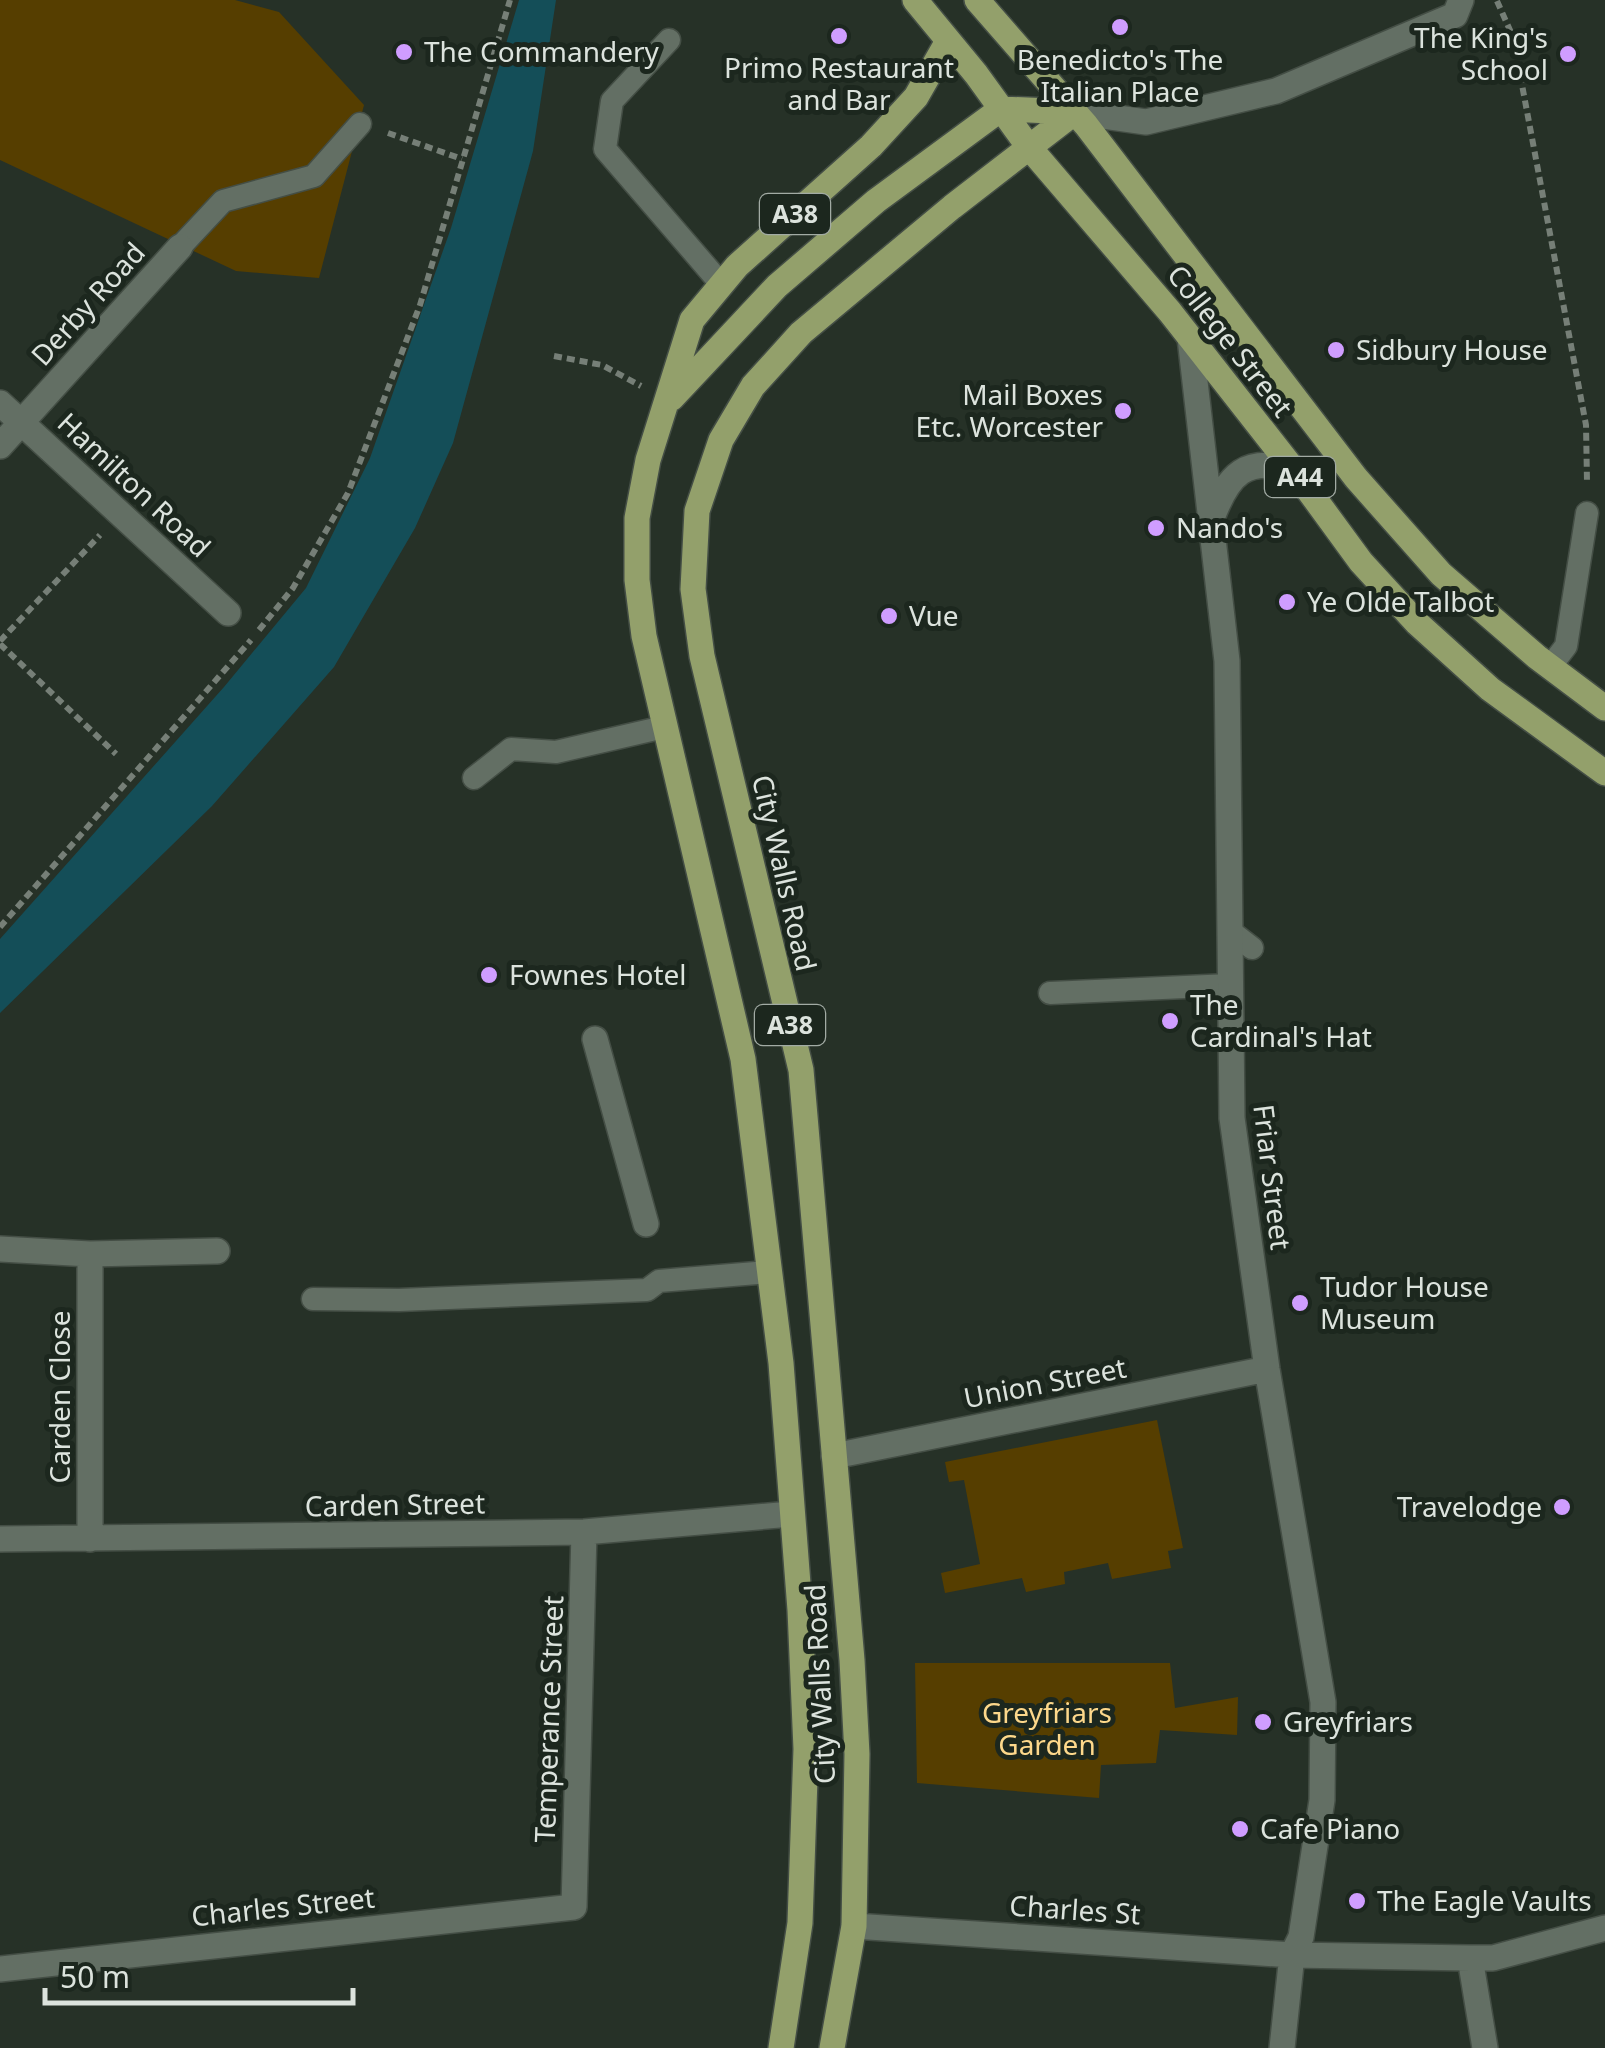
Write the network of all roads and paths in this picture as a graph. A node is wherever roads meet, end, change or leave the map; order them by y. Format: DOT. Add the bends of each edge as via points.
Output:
graph roads {
  1 [pos="510,0"];
  2 [pos="915,0"];
  3 [pos="977,0"];
  4 [pos="1462,0"];
  5 [pos="1497,1"];
  6 [pos="669,40"];
  7 [pos="948,40"];
  8 [pos="1001,109"];
  9 [pos="1075,112"];
  10 [pos="360,124"];
  11 [pos="1028,146"];
  12 [pos="462,159"];
  13 [pos="180,247"];
  14 [pos="722,285"];
  15 [pos="1190,338"];
  16 [pos="554,356"];
  17 [pos="668,401"];
  18 [pos="0,402"];
  19 [pos="21,422"];
  20 [pos="0,446"];
  21 [pos="1294,469"];
  22 [pos="122,512"];
  23 [pos="1587,513"];
  24 [pos="1212,518"];
  25 [pos="228,612"];
  26 [pos="0,642"];
  27 [pos="1550,668"];
  28 [pos="1605,708"];
  29 [pos="664,727"];
  30 [pos="116,754"];
  31 [pos="1605,773"];
  32 [pos="474,778"];
  33 [pos="0,928"];
  34 [pos="1230,931"];
  35 [pos="1252,948"];
  36 [pos="1230,985"];
  37 [pos="1050,992"];
  38 [pos="595,1040"];
  39 [pos="646,1224"];
  40 [pos="0,1249"];
  41 [pos="217,1250"];
  42 [pos="90,1254"];
  43 [pos="769,1272"];
  44 [pos="313,1299"];
  45 [pos="1268,1369"];
  46 [pos="834,1456"];
  47 [pos="791,1514"];
  48 [pos="584,1532"];
  49 [pos="0,1539"];
  50 [pos="90,1540"];
  51 [pos="574,1906"];
  52 [pos="854,1926"];
  53 [pos="1605,1928"];
  54 [pos="1292,1955"];
  55 [pos="1470,1958"];
  56 [pos="0,1969"];
  57 [pos="781,2048"];
  58 [pos="832,2048"];
  59 [pos="1282,2048"];
  60 [pos="1486,2048"];
  1 -- 12 [label="path"];
  2 -- 7 [label="main road, A44"];
  3 -- 9 [label="main road, A44"];
  4 -- 9 [label="street" via="1454,14 1276,91 1146,122"];
  5 -- 23 [label="path" via="1513,37 1586,425"];
  6 -- 14 [label="lane" via="612,101 604,149"];
  7 -- 8 [label="main road, A44"];
  7 -- 14 [label="main road, City Walls Road / A38" via="916,96 871,146"];
  8 -- 9 [label="main road"];
  8 -- 11 [label="main road, A44"];
  8 -- 17 [label="main road, City Walls Road / A38" via="776,286"];
  9 -- 11 [label="main road, City Walls Road / A38"];
  9 -- 27 [label="main road, College Street / A44" via="1356,478 1441,574"];
  10 -- 12 [label="path"];
  10 -- 13 [label="lane" via="314,176 222,201"];
  11 -- 15 [label="main road, College Street / A44"];
  11 -- 46 [label="main road, City Walls Road / A38" via="802,333 752,386 721,440 698,511 693,589 702,656 800,1070"];
  12 -- 33 [label="path" via="420,305 348,493 293,588"];
  13 -- 19 [label="street, Derby Road"];
  14 -- 17 [label="main road, City Walls Road / A38" via="692,320"];
  15 -- 21 [label="main road, College Street / A44"];
  15 -- 24 [label="street, Friar Street"];
  16 -- 17 [label="path" via="602,364"];
  17 -- 29 [label="main road, City Walls Road / A38" via="637,518 644,636"];
  18 -- 19 [label="street, Hamilton Road"];
  19 -- 20 [label="street, Derby Road"];
  19 -- 22 [label="street, Hamilton Road"];
  21 -- 24 [label="street" via="1265,462 1241,471 1222,490"];
  21 -- 31 [label="main road, College Street / A44" via="1361,562 1418,623 1490,689"];
  22 -- 25 [label="street, Hamilton Road"];
  22 -- 26 [label="path"];
  23 -- 27 [label="lane" via="1566,646"];
  24 -- 34 [label="street, Friar Street" via="1227,662"];
  26 -- 30 [label="path"];
  27 -- 28 [label="main road, College Street / A44"];
  29 -- 32 [label="lane" via="556,752 512,749"];
  29 -- 43 [label="main road, City Walls Road / A38" via="743,1059"];
  34 -- 35 [label="lane"];
  34 -- 36 [label="street, Friar Street"];
  36 -- 37 [label="lane"];
  36 -- 45 [label="street, Friar Street" via="1232,1118"];
  38 -- 39 [label="street"];
  40 -- 42 [label="street"];
  41 -- 42 [label="street"];
  42 -- 50 [label="street, Carden Close"];
  43 -- 44 [label="lane" via="659,1281 647,1290"];
  43 -- 47 [label="main road, City Walls Road / A38"];
  45 -- 46 [label="street, Union Street"];
  45 -- 54 [label="street, Friar Street" via="1324,1702 1322,1800 1301,1937"];
  46 -- 52 [label="main road, City Walls Road / A38" via="856,1735"];
  47 -- 48 [label="street, Carden Street"];
  47 -- 57 [label="main road, City Walls Road / A38" via="806,1829"];
  48 -- 50 [label="street, Carden Street"];
  48 -- 51 [label="street, Temperance Street"];
  49 -- 50 [label="street, Carden Street"];
  51 -- 56 [label="street, Charles Street"];
  52 -- 54 [label="street, Charles St"];
  52 -- 58 [label="main road, City Walls Road / A38"];
  53 -- 55 [label="street, Charles St"];
  54 -- 55 [label="street, Charles St"];
  54 -- 59 [label="street, Friar Street"];
  55 -- 60 [label="street"];
}
